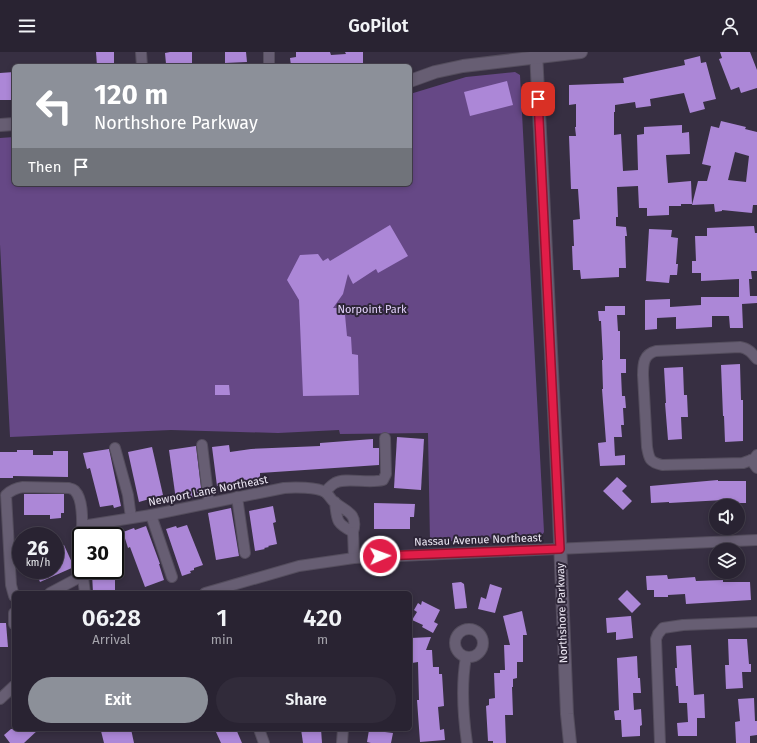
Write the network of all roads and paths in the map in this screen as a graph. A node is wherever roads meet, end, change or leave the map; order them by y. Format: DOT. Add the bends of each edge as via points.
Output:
graph roads {
  1 [pos="141,52"];
  2 [pos="269,52"];
  3 [pos="581,52"];
  4 [pos="536,54"];
  5 [pos="142,64"];
  6 [pos="269,64"];
  7 [pos="412,80"];
  8 [pos="12,124"];
  9 [pos="0,125"];
  10 [pos="757,359"];
  11 [pos="385,438"];
  12 [pos="202,445"];
  13 [pos="115,448"];
  14 [pos="755,461"];
  15 [pos="325,492"];
  16 [pos="3,494"];
  17 [pos="237,497"];
  18 [pos="334,502"];
  19 [pos="209,503"];
  20 [pos="151,515"];
  21 [pos="131,518"];
  22 [pos="82,527"];
  23 [pos="97,527"];
  24 [pos="353,532"];
  25 [pos="757,540"];
  26 [pos="560,549"];
  27 [pos="246,553"];
  28 [pos="354,558"];
  29 [pos="172,577"];
  30 [pos="72,579"];
  31 [pos="83,579"];
  32 [pos="13,591"];
  33 [pos="53,591"];
  34 [pos="85,591"];
  35 [pos="212,591"];
  36 [pos="757,622"];
  37 [pos="466,657"];
  38 [pos="12,688"];
  39 [pos="0,699"];
  40 [pos="259,731"];
  41 [pos="343,731"];
  42 [pos="264,743"];
  43 [pos="342,743"];
  44 [pos="467,743"];
  45 [pos="570,743"];
  46 [pos="660,743"];
  1 -- 5 [label="street"];
  2 -- 6 [label="street"];
  3 -- 4 [label="street"];
  4 -- 7 [label="street" via="463,66"];
  4 -- 26 [label="street, Northshore Parkway"];
  8 -- 9 [label="street"];
  10 -- 14 [label="street" via="752,353 740,347 656,351 647,355 643,363 647,447 652,461 662,465"];
  11 -- 15 [label="street" via="386,474 383,480 341,481 334,483"];
  12 -- 19 [label="street"];
  13 -- 21 [label="street" via="128,494"];
  15 -- 17 [label="street, Newport Lane Northeast" via="298,487"];
  15 -- 18 [label="street"];
  16 -- 22 [label="street, Newport Lane Northeast" via="18,487 69,488 76,491 79,498"];
  16 -- 32 [label="street, Newport Lane Northeast"];
  17 -- 19 [label="street, Newport Lane Northeast"];
  17 -- 27 [label="street"];
  18 -- 24 [label="street" via="338,522"];
  18 -- 24 [label="street" via="352,515"];
  19 -- 20 [label="street, Newport Lane Northeast"];
  20 -- 21 [label="street, Newport Lane Northeast"];
  20 -- 29 [label="street"];
  21 -- 23 [label="street, Newport Lane Northeast"];
  24 -- 28 [label="street"];
  25 -- 26 [label="street, Nassau Avenue Northeast"];
  26 -- 28 [label="street, Nassau Avenue Northeast"];
  26 -- 45 [label="street, Northshore Parkway"];
  28 -- 35 [label="street, Nassau Avenue Northeast" via="299,566"];
  30 -- 33 [label="street"];
  31 -- 34 [label="street"];
  36 -- 46 [label="street" via="683,625 660,630 656,639"];
  37 -- 44 [label="street" via="463,702"];
  38 -- 39 [label="street"];
  40 -- 42 [label="street"];
  41 -- 43 [label="street"];
}
